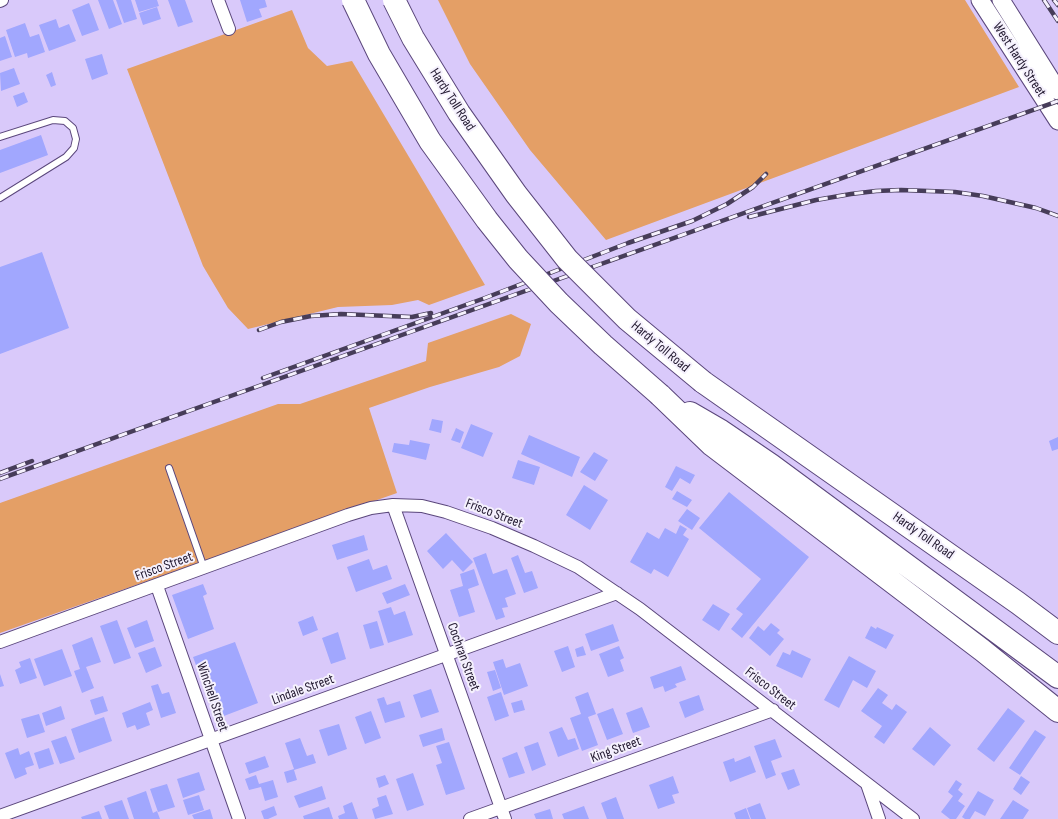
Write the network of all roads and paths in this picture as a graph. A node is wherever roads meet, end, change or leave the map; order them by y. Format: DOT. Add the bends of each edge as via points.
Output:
graph roads {
  1 [pos="218,0"];
  2 [pos="353,0"];
  3 [pos="394,0"];
  4 [pos="980,0"];
  5 [pos="1001,0"];
  6 [pos="229,29"];
  7 [pos="1058,91"];
  8 [pos="1058,121"];
  9 [pos="0,137"];
  10 [pos="0,198"];
  11 [pos="660,395"];
  12 [pos="169,468"];
  13 [pos="393,505"];
  14 [pos="204,568"];
  15 [pos="157,586"];
  16 [pos="618,593"];
  17 [pos="1018,603"];
  18 [pos="1058,617"];
  19 [pos="1058,633"];
  20 [pos="0,642"];
  21 [pos="446,654"];
  22 [pos="1058,677"];
  23 [pos="773,710"];
  24 [pos="1058,710"];
  25 [pos="211,739"];
  26 [pos="867,784"];
  27 [pos="503,813"];
  28 [pos="0,816"];
  29 [pos="239,819"];
  30 [pos="470,819"];
  31 [pos="879,819"];
  32 [pos="913,819"];
  1 -- 6 [label="street"];
  2 -- 11 [label="highway, bridge" via="379,54 430,141 487,220 518,259 559,303"];
  3 -- 17 [label="highway, Hardy Toll Road, bridge" via="413,38 459,113 516,194 567,259 626,319 703,382"];
  4 -- 8 [label="main road, West Hardy Street"];
  5 -- 7 [label="main road, West Hardy Street"];
  9 -- 10 [label="lane" via="53,120 65,121 73,128 76,139 74,148 66,157"];
  11 -- 22 [label="highway" via="721,431 771,465"];
  11 -- 24 [label="highway" via="712,445"];
  12 -- 14 [label="lane"];
  13 -- 14 [label="street, Frisco Street" via="348,514"];
  13 -- 16 [label="street, Frisco Street" via="422,506 492,528 578,567"];
  13 -- 21 [label="street, Cochran Street"];
  14 -- 15 [label="street, Frisco Street"];
  15 -- 20 [label="street, Frisco Street"];
  15 -- 25 [label="street, Winchell Street"];
  16 -- 21 [label="street, Lindale Street"];
  16 -- 23 [label="street, Frisco Street"];
  17 -- 18 [label="highway"];
  17 -- 19 [label="highway"];
  21 -- 25 [label="street, Lindale Street"];
  21 -- 27 [label="street, Cochran Street"];
  23 -- 26 [label="street, Frisco Street"];
  23 -- 27 [label="street, King Street"];
  25 -- 28 [label="street, Lindale Street"];
  25 -- 29 [label="street, Winchell Street"];
  26 -- 31 [label="street"];
  26 -- 32 [label="street, Frisco Street"];
  27 -- 30 [label="street, King Street"];
}
